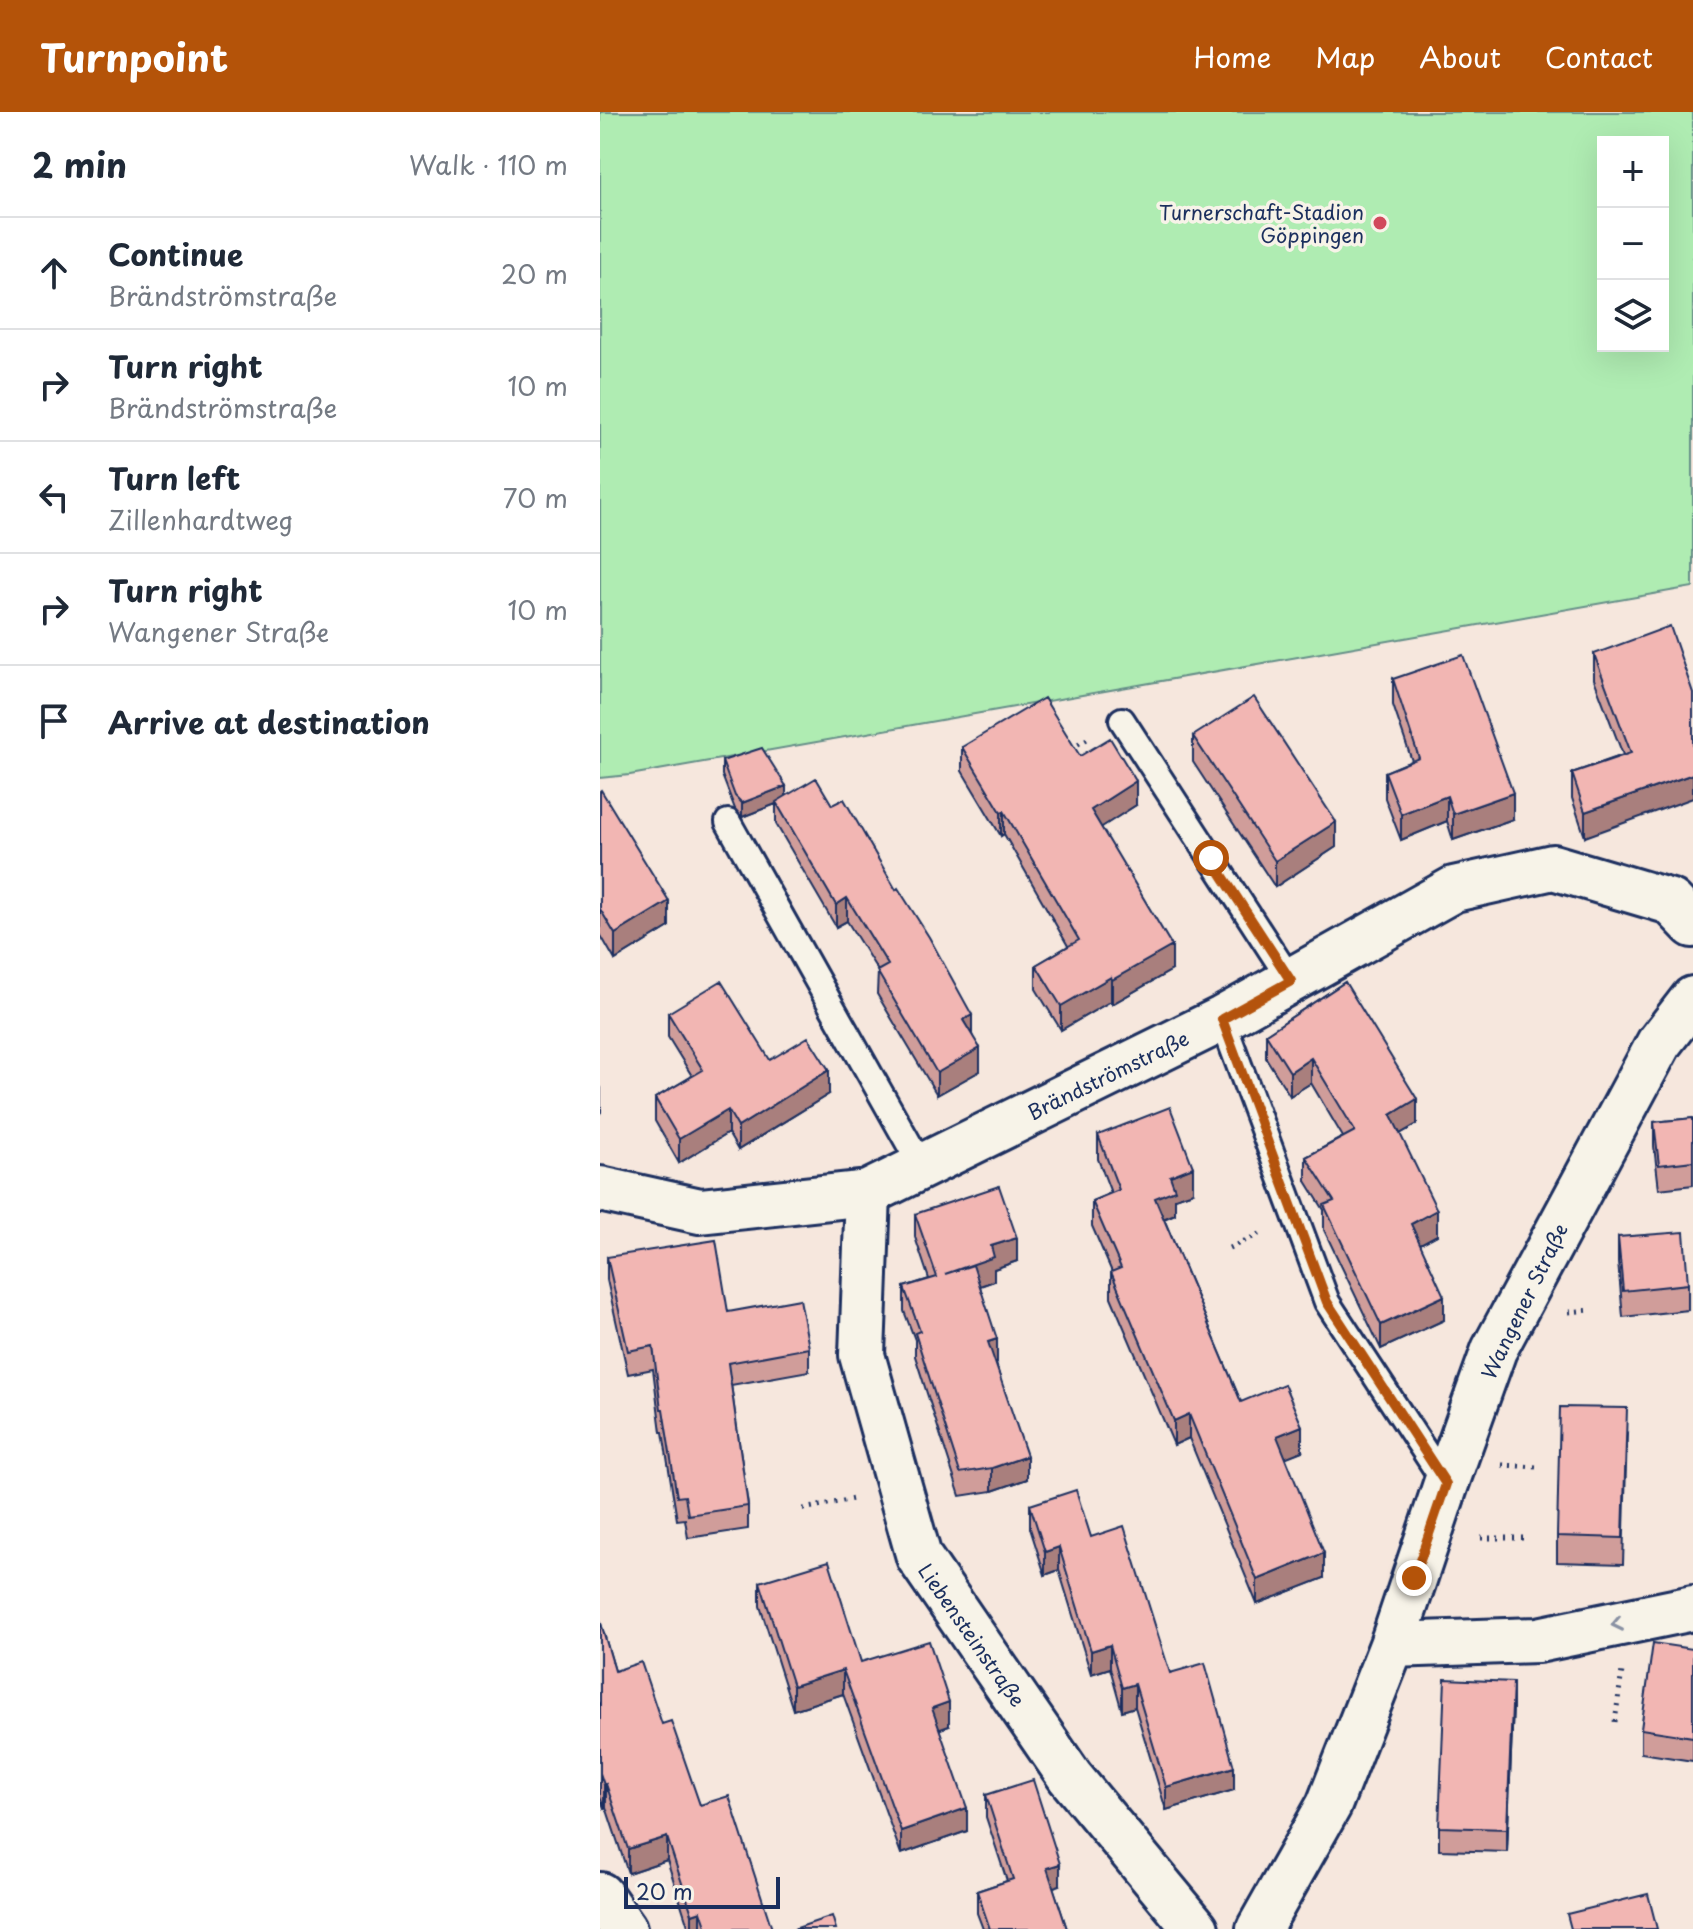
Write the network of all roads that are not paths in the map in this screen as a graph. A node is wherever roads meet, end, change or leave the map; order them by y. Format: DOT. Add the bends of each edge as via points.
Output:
graph roads {
  1 [pos="1122,720"];
  2 [pos="728,822"];
  3 [pos="1693,925"];
  4 [pos="1291,981"];
  5 [pos="1693,999"];
  6 [pos="1222,1019"];
  7 [pos="922,1167"];
  8 [pos="600,1189"];
  9 [pos="868,1193"];
  10 [pos="1446,1484"];
  11 [pos="1693,1608"];
  12 [pos="1392,1645"];
  13 [pos="600,1895"];
  14 [pos="624,1929"];
  15 [pos="1196,1929"];
  16 [pos="1259,1929"];
  1 -- 4 [label="lane"];
  2 -- 7 [label="lane"];
  3 -- 4 [label="street, Brändströmstraße" via="1671,902 1553,867 1454,889"];
  4 -- 6 [label="street, Brändströmstraße"];
  5 -- 10 [label="street, Wangener Straße" via="1659,1043 1494,1350"];
  6 -- 7 [label="street, Brändströmstraße"];
  6 -- 10 [label="lane" via="1327,1302"];
  7 -- 9 [label="street, Brändströmstraße"];
  8 -- 9 [label="street, Brändströmstraße" via="700,1211"];
  9 -- 15 [label="street, Liebensteinstraße" via="862,1355 919,1557 1070,1777"];
  10 -- 12 [label="street, Wangener Straße"];
  11 -- 12 [label="street, one-way" via="1538,1640"];
  12 -- 16 [label="street, Wangener Straße" via="1329,1805"];
  13 -- 14 [label="street"];
}
